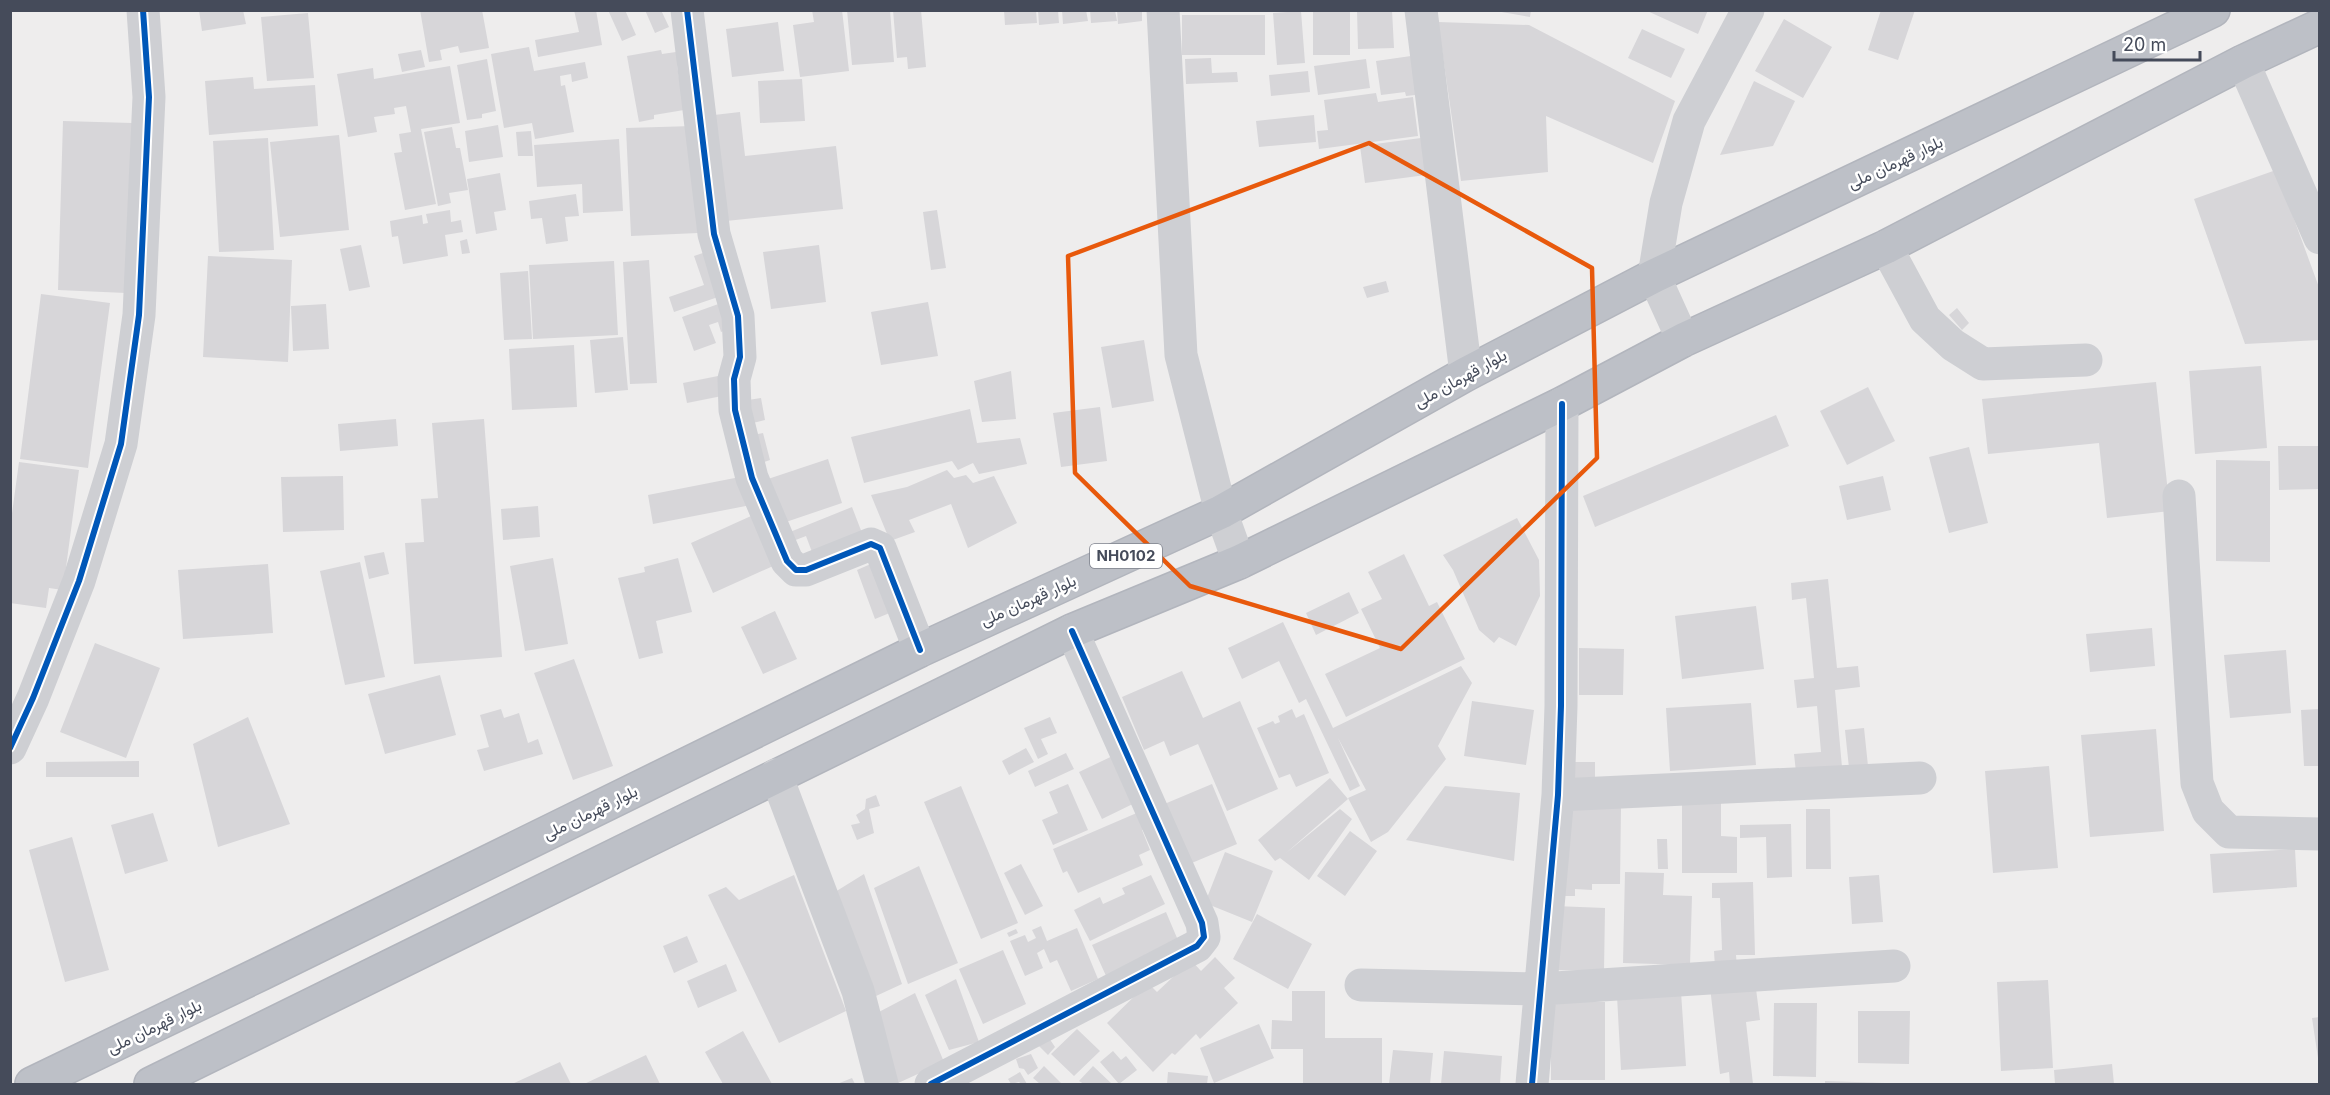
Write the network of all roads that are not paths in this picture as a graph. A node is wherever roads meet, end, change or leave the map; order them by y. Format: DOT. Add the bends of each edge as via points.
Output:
graph roads {
  1 [pos="143,10"];
  2 [pos="687,10"];
  3 [pos="1163,10"];
  4 [pos="1421,10"];
  5 [pos="1748,10"];
  6 [pos="2213,10"];
  7 [pos="2319,26"];
  8 [pos="2243,62"];
  9 [pos="2319,238"];
  10 [pos="1886,247"];
  11 [pos="1654,276"];
  12 [pos="1683,340"];
  13 [pos="2086,360"];
  14 [pos="1466,374"];
  15 [pos="1563,404"];
  16 [pos="2180,496"];
  17 [pos="1221,512"];
  18 [pos="1239,562"];
  19 [pos="1072,631"];
  20 [pos="920,650"];
  21 [pos="10,748"];
  22 [pos="776,775"];
  23 [pos="1920,778"];
  24 [pos="1558,795"];
  25 [pos="2319,834"];
  26 [pos="1894,966"];
  27 [pos="1361,985"];
  28 [pos="1540,989"];
  29 [pos="32,1084"];
  30 [pos="151,1084"];
  31 [pos="882,1084"];
  32 [pos="931,1084"];
  33 [pos="1532,1084"];
  1 -- 21 [label="street" via="149,97 139,315 121,444 79,581"];
  2 -- 20 [label="street" via="714,234 738,316 740,357 734,379 735,410 752,477 787,561 796,570 806,570 871,544 880,548"];
  3 -- 17 [label="street" via="1181,356"];
  4 -- 14 [label="street"];
  5 -- 11 [label="street" via="1689,121 1666,202"];
  6 -- 11 [label="highway, بلوار قهرمان ملی / NH0102"];
  7 -- 8 [label="highway, NH0102"];
  8 -- 9 [label="street"];
  8 -- 10 [label="highway, NH0102"];
  10 -- 12 [label="highway, NH0102"];
  10 -- 13 [label="street" via="1926,319 1953,345 1983,364"];
  11 -- 12 [label="street"];
  11 -- 14 [label="highway, بلوار قهرمان ملی / NH0102"];
  12 -- 15 [label="highway, NH0102"];
  14 -- 17 [label="highway, بلوار قهرمان ملی / NH0102"];
  15 -- 18 [label="highway, NH0102"];
  15 -- 24 [label="street"];
  16 -- 25 [label="street" via="2197,783 2208,811 2229,832"];
  17 -- 18 [label="street"];
  17 -- 20 [label="highway, بلوار قهرمان ملی / NH0102"];
  18 -- 19 [label="highway, NH0102"];
  19 -- 22 [label="highway, NH0102"];
  19 -- 32 [label="street" via="1198,912 1204,937 1197,946"];
  20 -- 29 [label="highway, بلوار قهرمان ملی / NH0102"];
  22 -- 30 [label="highway, NH0102"];
  22 -- 31 [label="street" via="858,990"];
  23 -- 24 [label="street"];
  24 -- 28 [label="street"];
  26 -- 28 [label="street"];
  27 -- 28 [label="street"];
  28 -- 33 [label="street"];
}
